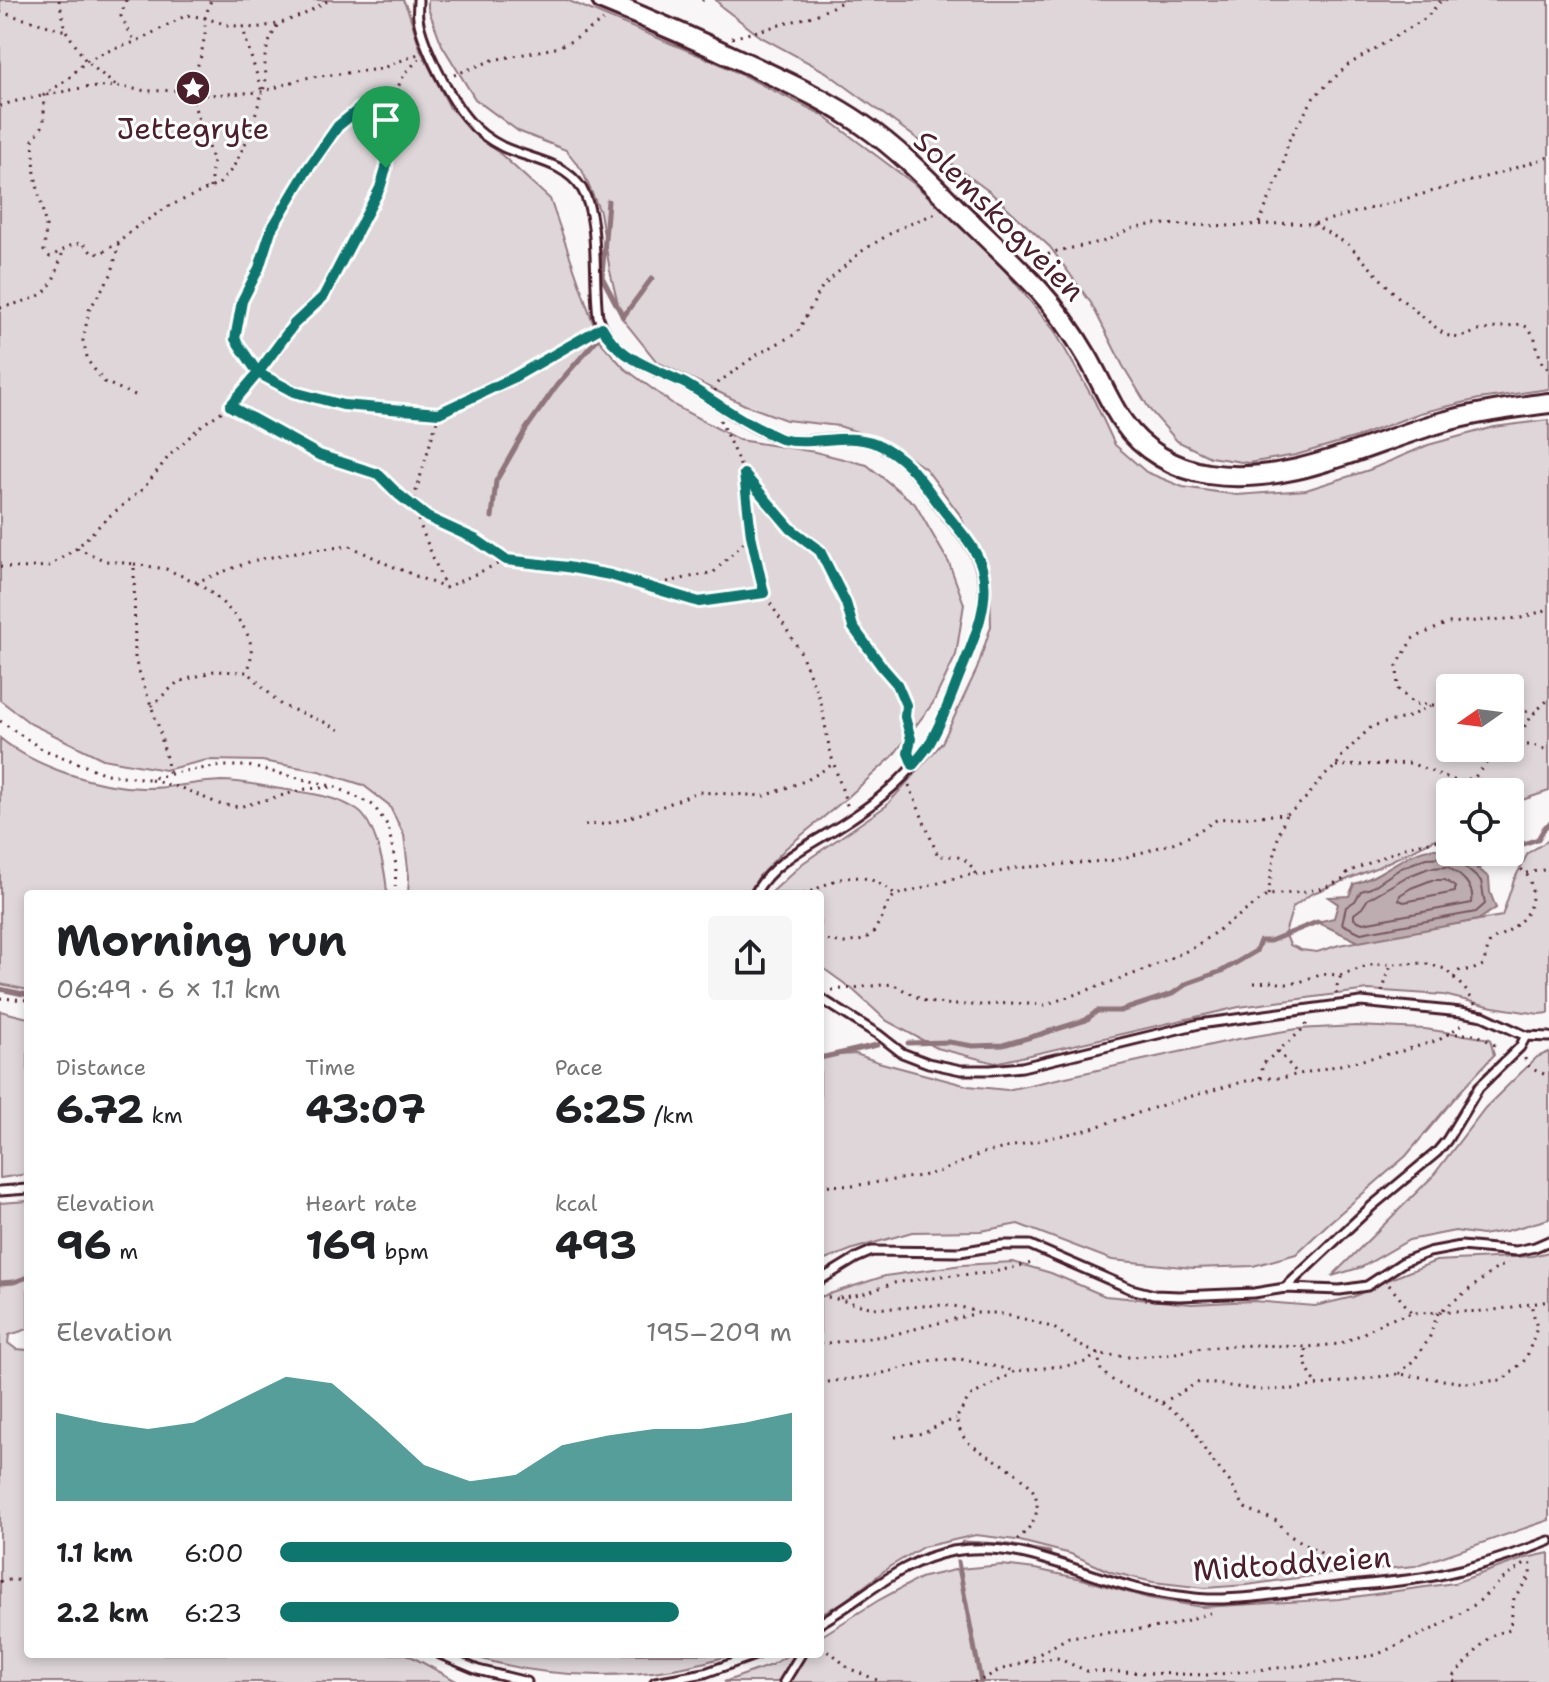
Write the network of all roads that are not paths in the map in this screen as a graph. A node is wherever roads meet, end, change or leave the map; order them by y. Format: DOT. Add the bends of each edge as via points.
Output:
graph roads {
  1 [pos="418,0"];
  2 [pos="602,0"];
  3 [pos="1549,403"];
  4 [pos="758,890"];
  5 [pos="824,1001"];
  6 [pos="1549,1037"];
  7 [pos="1523,1041"];
  8 [pos="24,1189"];
  9 [pos="0,1191"];
  10 [pos="1549,1241"];
  11 [pos="824,1278"];
  12 [pos="1285,1288"];
  13 [pos="1549,1541"];
  14 [pos="824,1620"];
  15 [pos="450,1658"];
  16 [pos="749,1658"];
  17 [pos="799,1658"];
  18 [pos="527,1682"];
  19 [pos="655,1682"];
  20 [pos="784,1682"];
  1 -- 4 [label="lane" via="429,49 469,121 503,147 561,168 586,197 596,304 602,327 616,346 781,439 857,439 891,451 922,481 981,565 981,615 927,748 889,790 776,867"];
  2 -- 3 [label="street, Solemskogveien" via="679,27 850,116 894,148 1056,309 1124,423 1143,444 1189,470 1237,476 1295,469 1447,421"];
  5 -- 7 [label="lane" via="902,1053 961,1070 1022,1067 1199,1024 1361,1002 1483,1016"];
  6 -- 7 [label="lane"];
  7 -- 12 [label="lane" via="1479,1087 1437,1152"];
  8 -- 9 [label="lane"];
  10 -- 12 [label="lane" via="1516,1251 1443,1249 1414,1257 1354,1289"];
  11 -- 12 [label="lane" via="872,1251 960,1252 1030,1245 1154,1295"];
  13 -- 14 [label="lane, Midtoddveien" via="1435,1576 1234,1598 1190,1598 1125,1585 1036,1555 953,1551 917,1562"];
  15 -- 18 [label="lane"];
  16 -- 19 [label="lane"];
  17 -- 20 [label="lane"];
}
